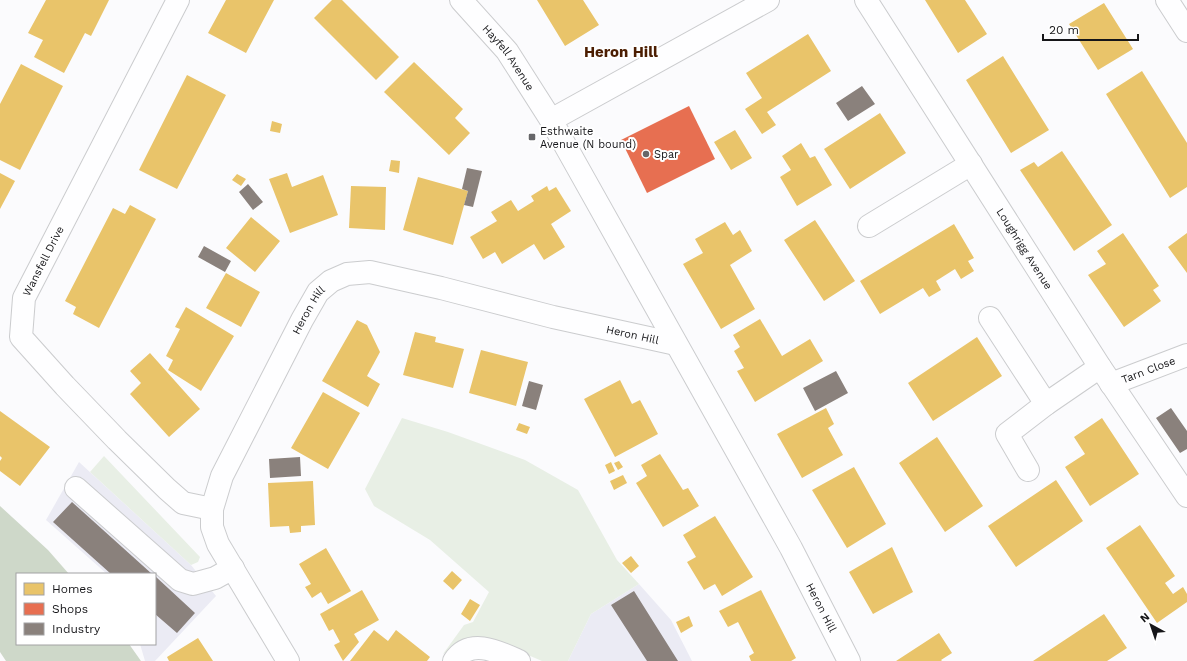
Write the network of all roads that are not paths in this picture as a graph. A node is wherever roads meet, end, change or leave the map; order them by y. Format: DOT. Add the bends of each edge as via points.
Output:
graph roads {
  1 [pos="178,0"];
  2 [pos="461,0"];
  3 [pos="768,0"];
  4 [pos="866,0"];
  5 [pos="1167,0"];
  6 [pos="1187,31"];
  7 [pos="551,120"];
  8 [pos="971,164"];
  9 [pos="869,226"];
  10 [pos="990,318"];
  11 [pos="676,344"];
  12 [pos="1187,355"];
  13 [pos="1105,376"];
  14 [pos="1046,404"];
  15 [pos="1028,470"];
  16 [pos="76,488"];
  17 [pos="1187,496"];
  18 [pos="212,509"];
  19 [pos="233,568"];
  20 [pos="288,661"];
  21 [pos="454,661"];
  22 [pos="519,661"];
  23 [pos="849,661"];
  1 -- 18 [label="street, Wansfell Drive" via="24,298 21,337 65,386 167,489 183,503"];
  2 -- 7 [label="street, Hayfell Avenue" via="507,50"];
  3 -- 7 [label="street"];
  4 -- 8 [label="street, Loughrigg Avenue"];
  5 -- 6 [label="street"];
  7 -- 11 [label="street, Heron Hill"];
  8 -- 9 [label="street"];
  8 -- 13 [label="street, Loughrigg Avenue"];
  10 -- 14 [label="street"];
  11 -- 18 [label="street, Heron Hill" via="370,272 347,274 331,281 318,292 222,476"];
  11 -- 23 [label="street, Heron Hill" via="791,548"];
  12 -- 13 [label="street, Tarn Close"];
  13 -- 14 [label="street, Tarn Close"];
  13 -- 17 [label="street, Loughrigg Avenue"];
  14 -- 15 [label="street, Tarn Close" via="1006,434"];
  16 -- 19 [label="street" via="180,580 193,584 215,578"];
  18 -- 19 [label="street, Heron Hill" via="212,527 218,544"];
  19 -- 20 [label="street, Heron Hill"];
  21 -- 22 [label="street" via="469,649 483,648"];
}
